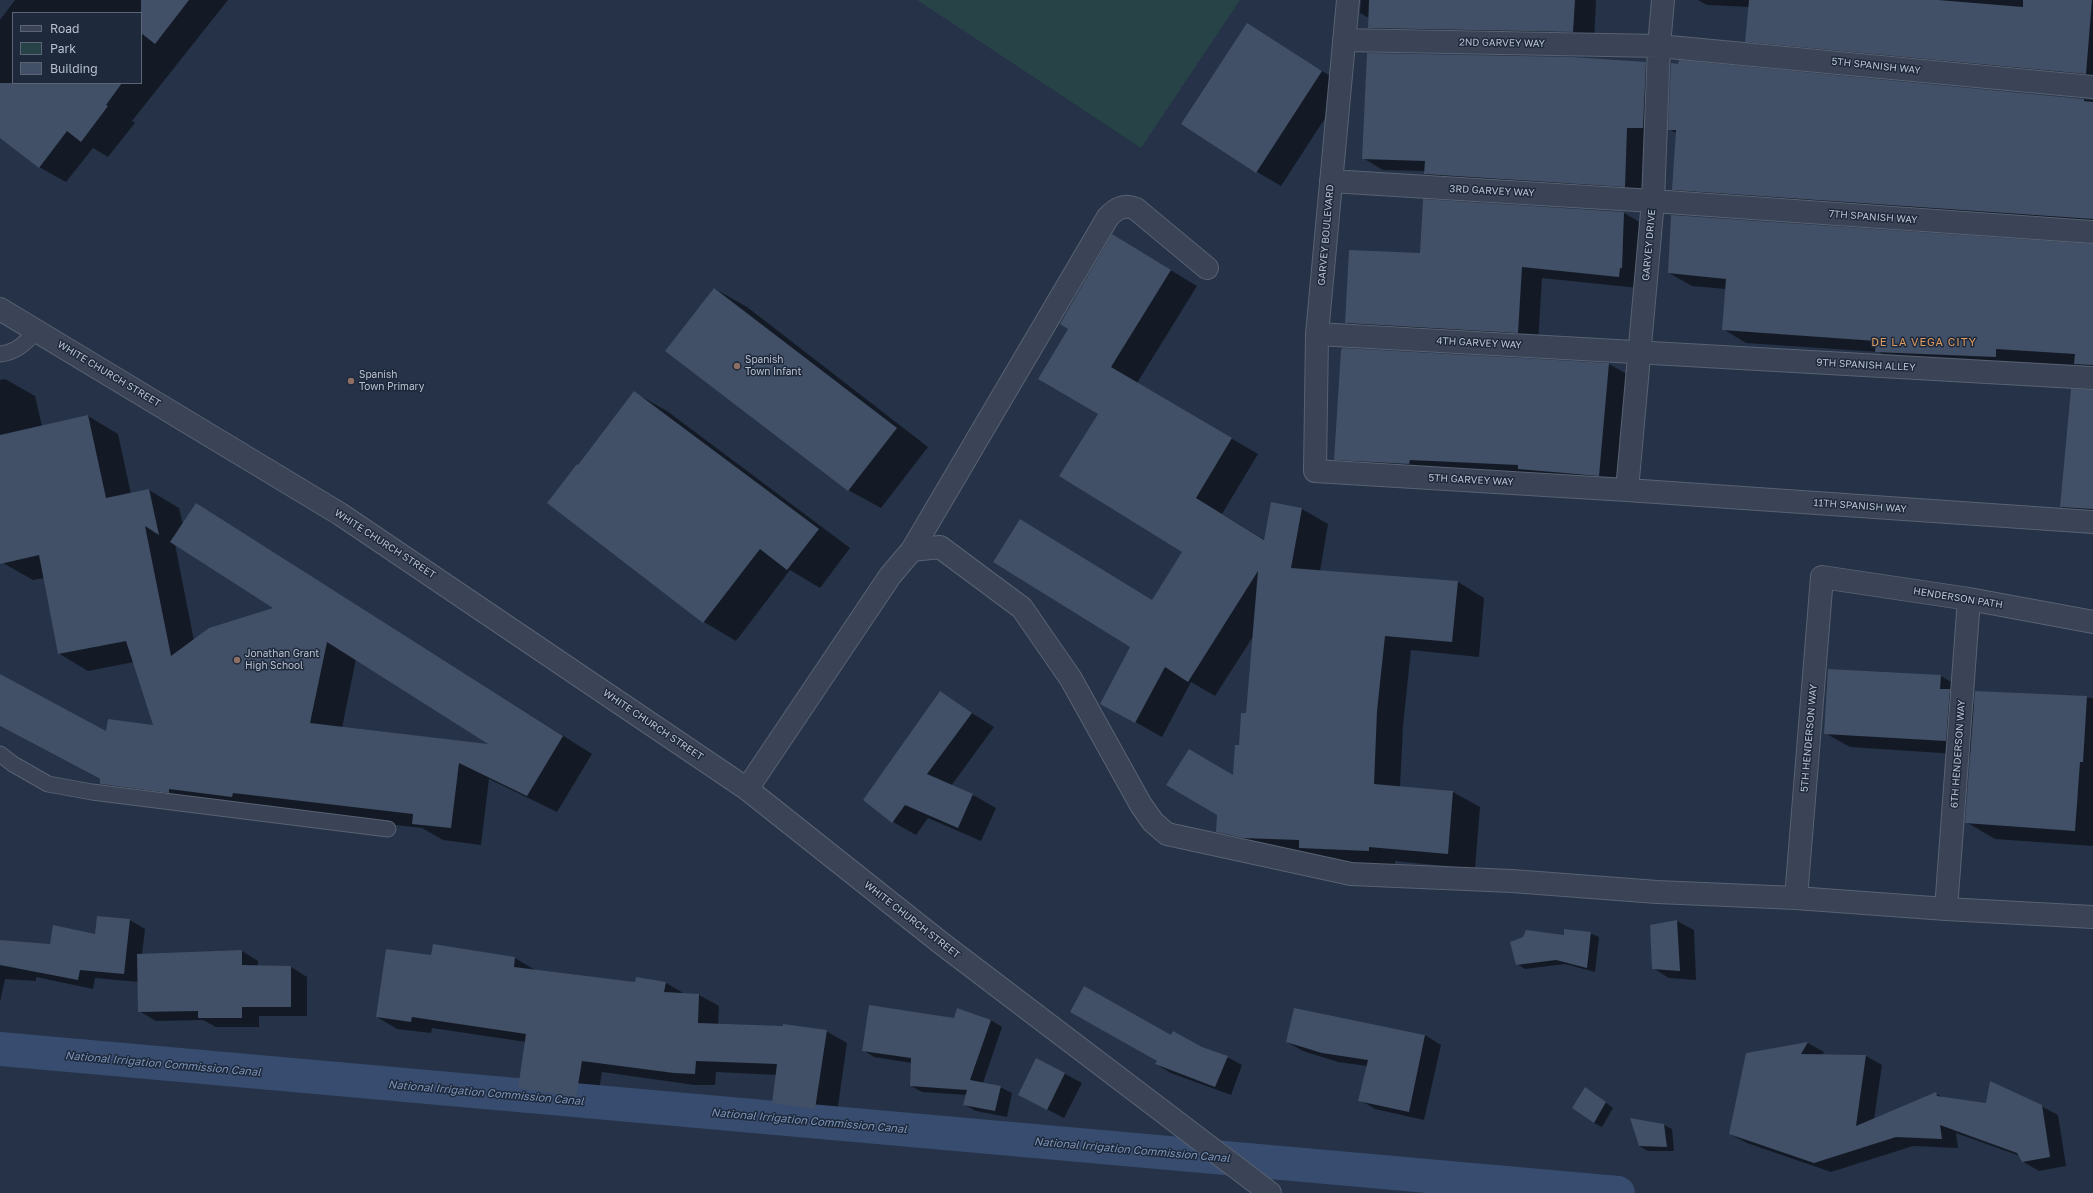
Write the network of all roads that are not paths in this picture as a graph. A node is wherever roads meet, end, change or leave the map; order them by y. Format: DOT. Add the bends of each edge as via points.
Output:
graph roads {
  1 [pos="1348,0"];
  2 [pos="1663,0"];
  3 [pos="1344,40"];
  4 [pos="1659,46"];
  5 [pos="2093,87"];
  6 [pos="1331,182"];
  7 [pos="1653,201"];
  8 [pos="2093,232"];
  9 [pos="1207,268"];
  10 [pos="0,309"];
  11 [pos="37,331"];
  12 [pos="1317,334"];
  13 [pos="1640,352"];
  14 [pos="0,354"];
  15 [pos="2093,378"];
  16 [pos="1315,471"];
  17 [pos="1626,490"];
  18 [pos="2093,522"];
  19 [pos="912,550"];
  20 [pos="1822,577"];
  21 [pos="1969,599"];
  22 [pos="2093,622"];
  23 [pos="0,754"];
  24 [pos="747,789"];
  25 [pos="388,829"];
  26 [pos="1796,898"];
  27 [pos="1946,909"];
  28 [pos="2093,917"];
  29 [pos="1270,1193"];
  1 -- 3 [label="street, GARVEY BOULEVARD"];
  2 -- 4 [label="street, GARVEY DRIVE"];
  3 -- 4 [label="street, 2ND GARVEY WAY"];
  3 -- 6 [label="street, GARVEY BOULEVARD"];
  4 -- 5 [label="street, 5TH SPANISH WAY"];
  4 -- 7 [label="street, GARVEY DRIVE"];
  6 -- 7 [label="street, 3RD GARVEY WAY"];
  6 -- 12 [label="street, GARVEY BOULEVARD"];
  7 -- 8 [label="street, 7TH SPANISH WAY"];
  7 -- 13 [label="street, GARVEY DRIVE"];
  9 -- 19 [label="street" via="1136,209 1123,206 1115,210"];
  10 -- 11 [label="street, WHITE CHURCH STREET"];
  11 -- 14 [label="lane" via="20,348"];
  11 -- 24 [label="street, WHITE CHURCH STREET" via="340,514"];
  12 -- 13 [label="street, 4TH GARVEY WAY"];
  12 -- 16 [label="street, GARVEY BOULEVARD"];
  13 -- 15 [label="street, 9TH SPANISH ALLEY"];
  13 -- 17 [label="street, GARVEY DRIVE"];
  16 -- 17 [label="street, 5TH GARVEY WAY"];
  17 -- 18 [label="street, 11TH SPANISH WAY"];
  19 -- 24 [label="street" via="890,576"];
  19 -- 26 [label="street" via="940,547 1022,608 1071,679 1141,805 1153,822 1167,834 1351,874"];
  20 -- 21 [label="street, HENDERSON PATH"];
  20 -- 26 [label="street, 5TH HENDERSON WAY"];
  21 -- 22 [label="street, HENDERSON PATH"];
  21 -- 27 [label="street, 6TH HENDERSON WAY"];
  23 -- 25 [label="lane" via="48,784 92,792"];
  24 -- 29 [label="street, WHITE CHURCH STREET" via="940,944"];
  26 -- 27 [label="street"];
  27 -- 28 [label="street"];
}
